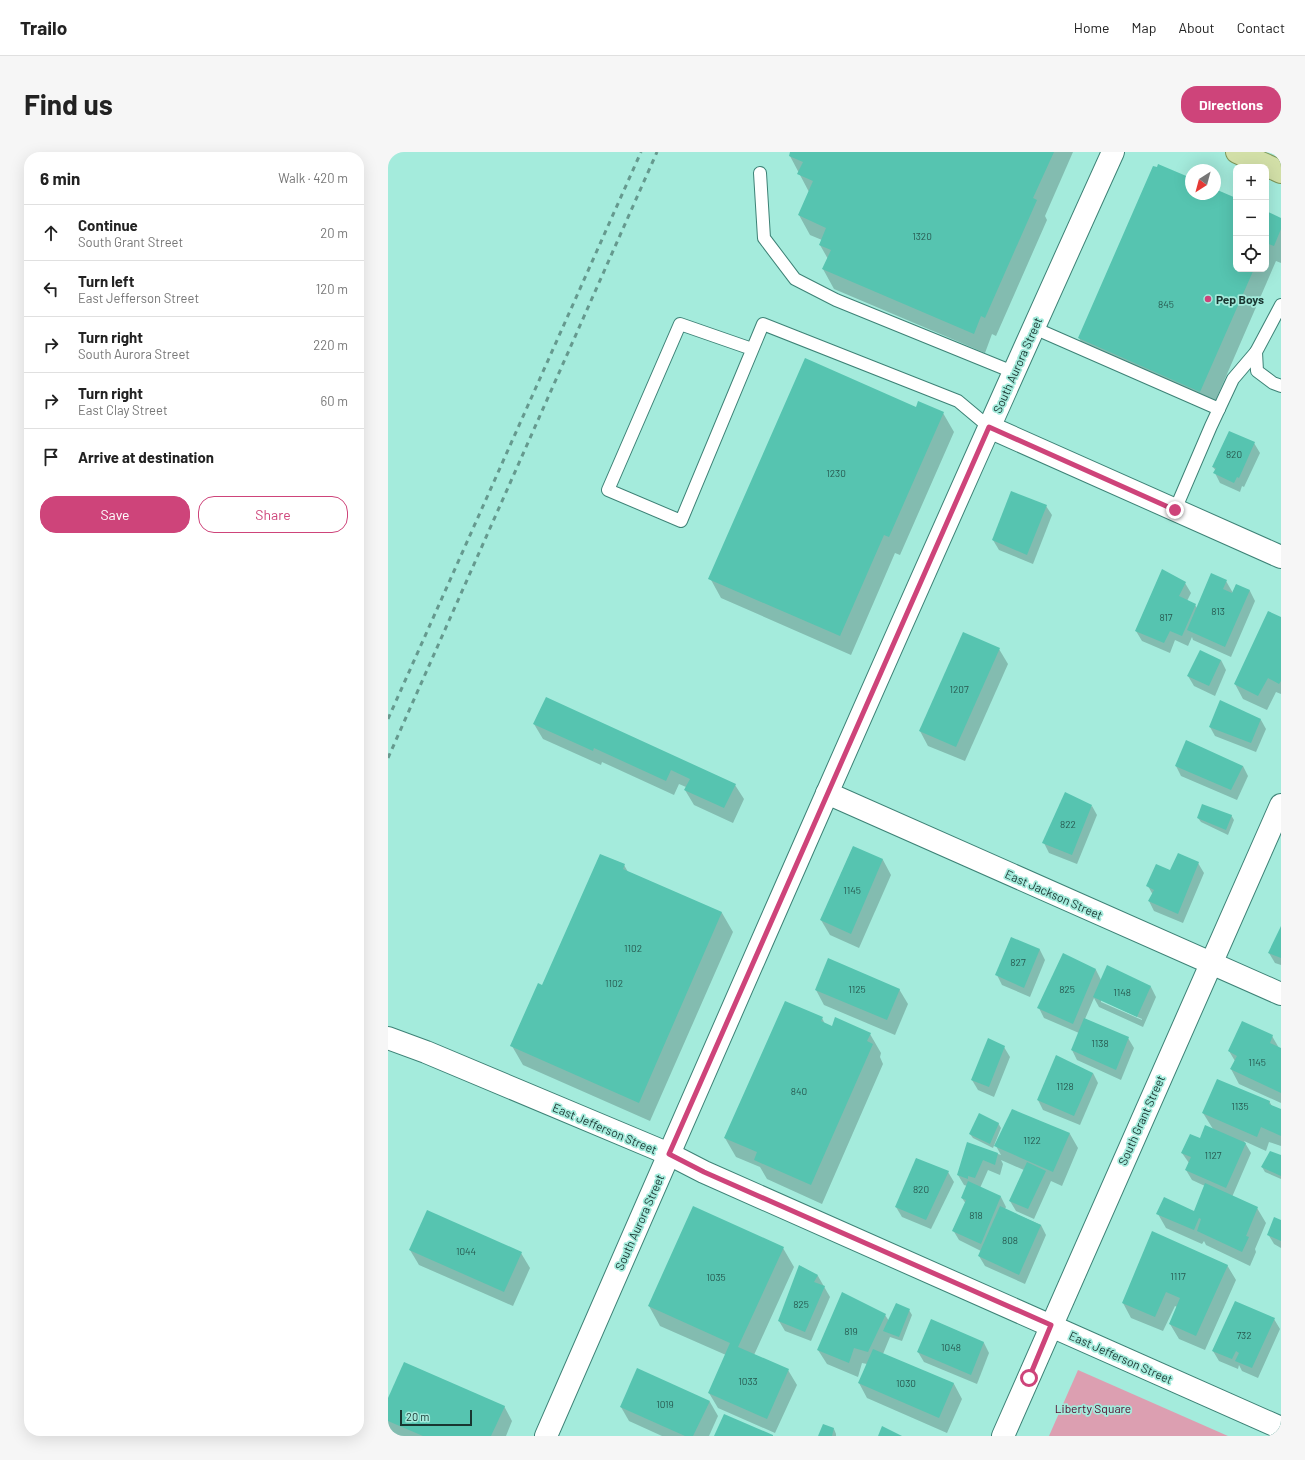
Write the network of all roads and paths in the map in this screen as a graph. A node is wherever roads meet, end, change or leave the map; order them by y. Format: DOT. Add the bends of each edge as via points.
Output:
graph roads {
  1 [pos="1113,152"];
  2 [pos="1237,152"];
  3 [pos="1281,172"];
  4 [pos="760,173"];
  5 [pos="1281,304"];
  6 [pos="1034,328"];
  7 [pos="752,349"];
  8 [pos="1256,352"];
  9 [pos="1014,372"];
  10 [pos="1281,386"];
  11 [pos="1219,409"];
  12 [pos="989,427"];
  13 [pos="1175,510"];
  14 [pos="1281,557"];
  15 [pos="827,793"];
  16 [pos="1281,805"];
  17 [pos="1211,963"];
  18 [pos="1281,994"];
  19 [pos="388,1038"];
  20 [pos="669,1154"];
  21 [pos="1051,1325"];
  22 [pos="1281,1428"];
  23 [pos="546,1436"];
  24 [pos="1003,1436"];
  1 -- 6 [label="street, South Aurora Street"];
  2 -- 3 [label="main road"];
  4 -- 9 [label="lane" via="764,238 795,279 836,300"];
  5 -- 8 [label="lane"];
  6 -- 9 [label="street, South Aurora Street"];
  6 -- 11 [label="lane"];
  7 -- 7 [label="lane" via="681,521 608,490 680,324"];
  7 -- 12 [label="lane" via="763,324 958,401"];
  8 -- 10 [label="lane" via="1257,371"];
  8 -- 11 [label="lane" via="1234,379"];
  9 -- 12 [label="street, South Aurora Street"];
  11 -- 13 [label="lane"];
  12 -- 13 [label="street"];
  12 -- 15 [label="street, South Aurora Street"];
  13 -- 14 [label="street"];
  15 -- 17 [label="street, East Jackson Street"];
  15 -- 20 [label="street, South Aurora Street"];
  16 -- 17 [label="street, South Grant Street"];
  17 -- 18 [label="street, East Jackson Street"];
  17 -- 21 [label="street, South Grant Street"];
  19 -- 20 [label="street, East Jefferson Street"];
  20 -- 21 [label="street, East Jefferson Street" via="704,1172"];
  20 -- 23 [label="street, South Aurora Street"];
  21 -- 22 [label="street, East Jefferson Street"];
  21 -- 24 [label="street, South Grant Street"];
}
